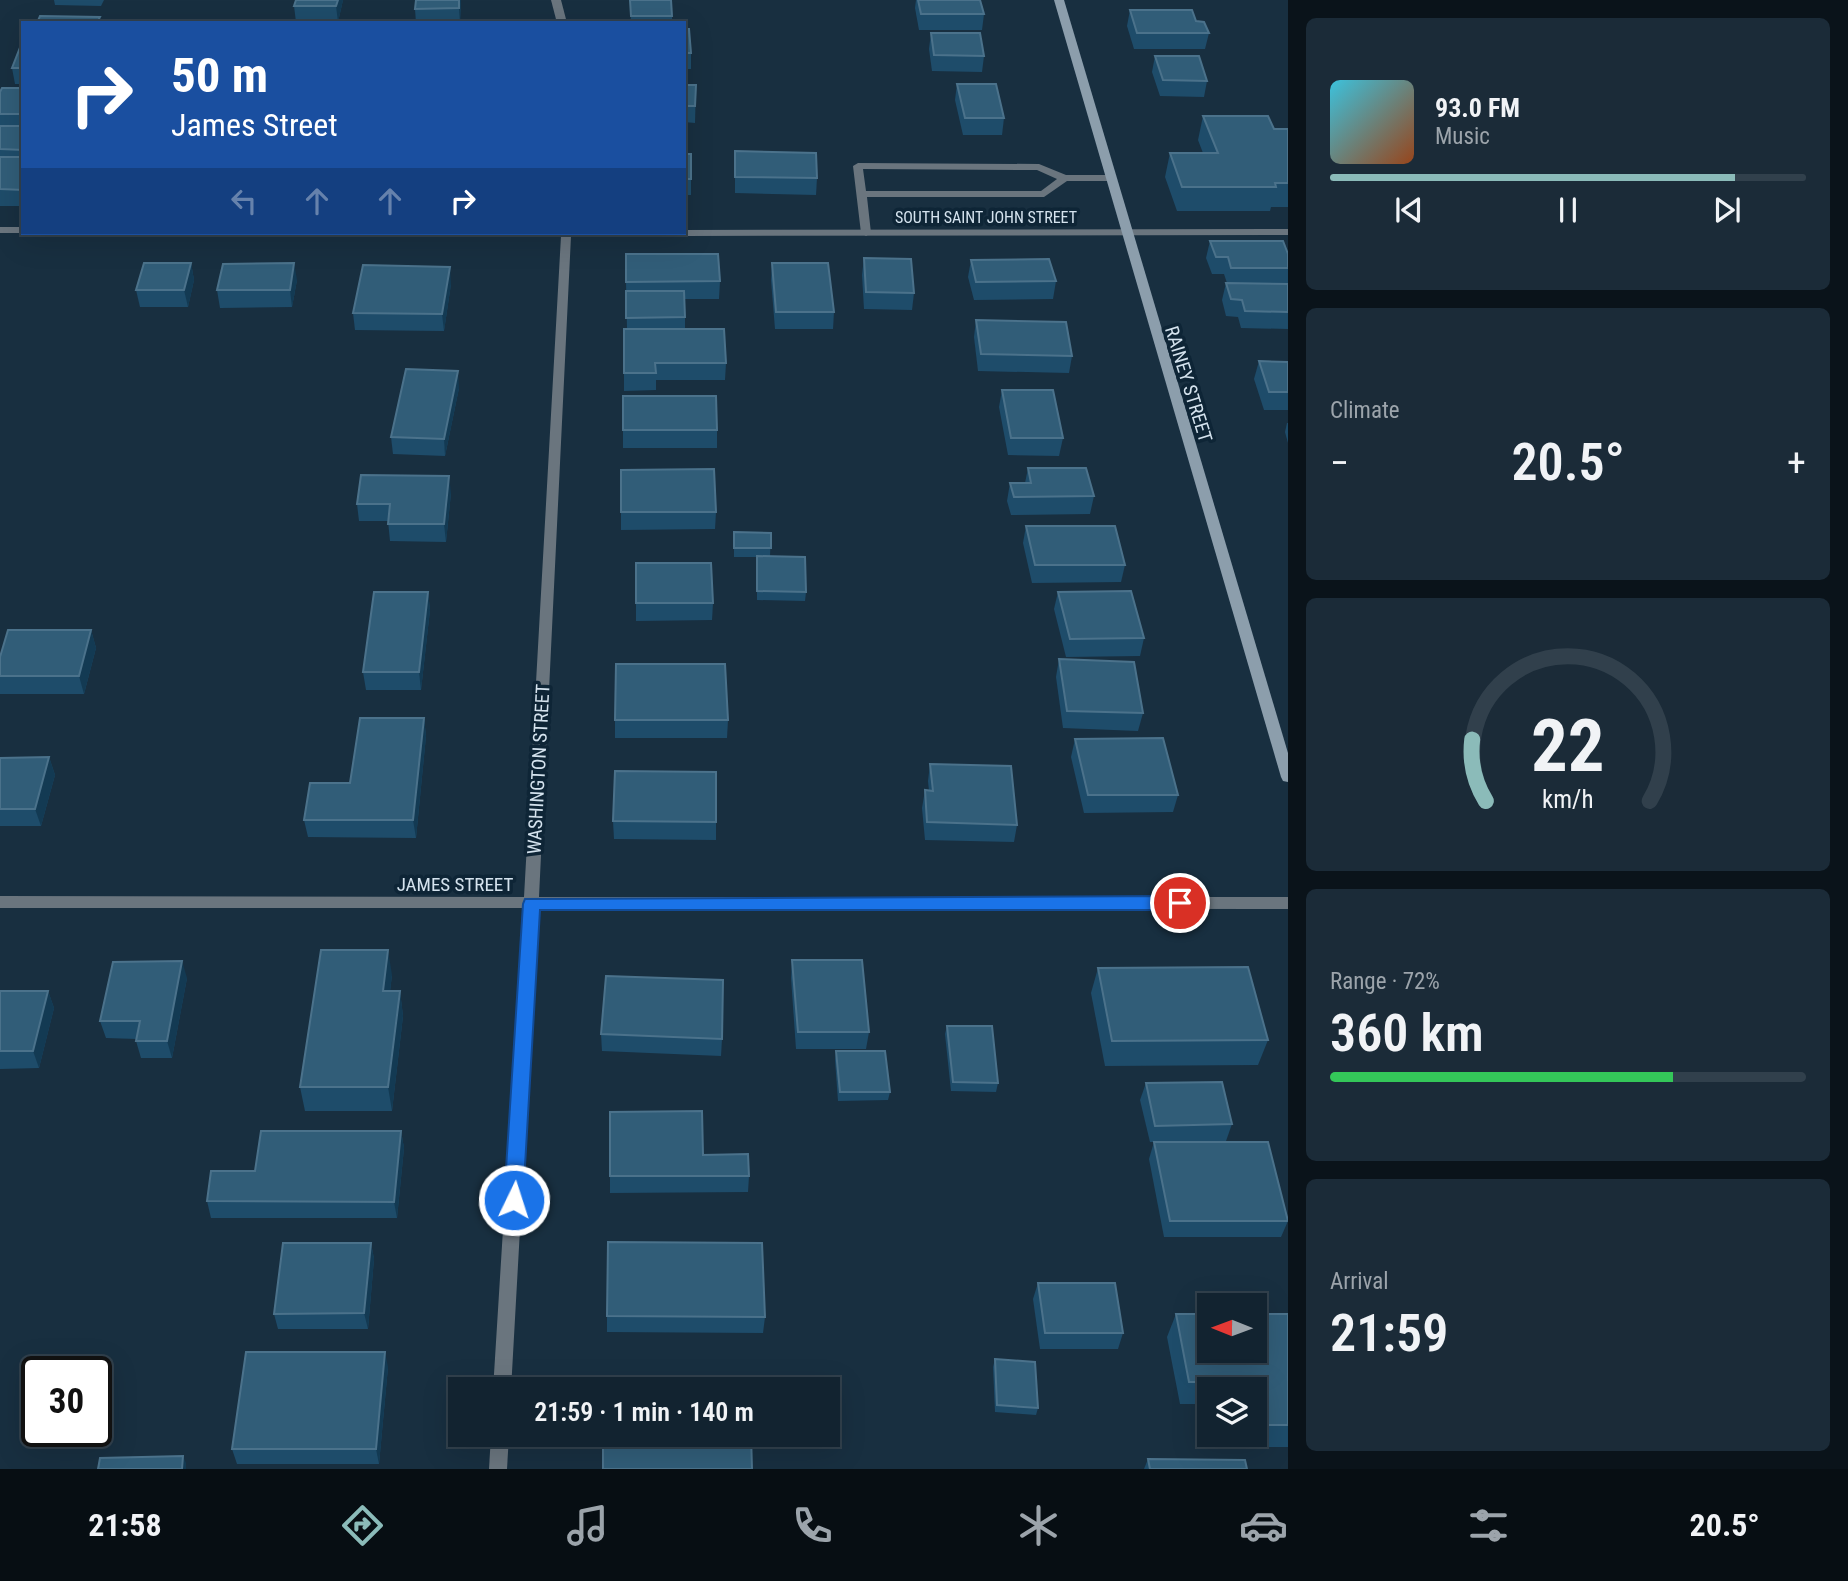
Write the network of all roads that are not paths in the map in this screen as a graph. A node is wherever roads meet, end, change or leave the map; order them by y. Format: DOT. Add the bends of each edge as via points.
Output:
graph roads {
  1 [pos="556,0"];
  2 [pos="1059,0"];
  3 [pos="561,21"];
  4 [pos="1064,178"];
  5 [pos="1111,178"];
  6 [pos="861,194"];
  7 [pos="0,230"];
  8 [pos="21,230"];
  9 [pos="1126,232"];
  10 [pos="1288,232"];
  11 [pos="686,233"];
  12 [pos="866,233"];
  13 [pos="568,235"];
  14 [pos="1288,777"];
  15 [pos="0,902"];
  16 [pos="1288,903"];
  17 [pos="531,904"];
  18 [pos="503,1377"];
  19 [pos="499,1447"];
  20 [pos="498,1469"];
  1 -- 3 [label="street"];
  2 -- 5 [label="street, RAINEY STREET"];
  4 -- 5 [label="street"];
  4 -- 6 [label="street" via="1044,194"];
  4 -- 6 [label="street" via="1039,167 858,166"];
  5 -- 9 [label="street, RAINEY STREET"];
  6 -- 12 [label="street"];
  7 -- 8 [label="street"];
  9 -- 10 [label="street, SOUTH SAINT JOHN STREET"];
  9 -- 12 [label="street, SOUTH SAINT JOHN STREET"];
  9 -- 14 [label="street, RAINEY STREET"];
  11 -- 12 [label="street, SOUTH SAINT JOHN STREET"];
  13 -- 17 [label="street, WASHINGTON STREET"];
  15 -- 17 [label="street, JAMES STREET"];
  16 -- 17 [label="street, JAMES STREET"];
  17 -- 18 [label="street, WASHINGTON STREET"];
  19 -- 20 [label="street"];
}
